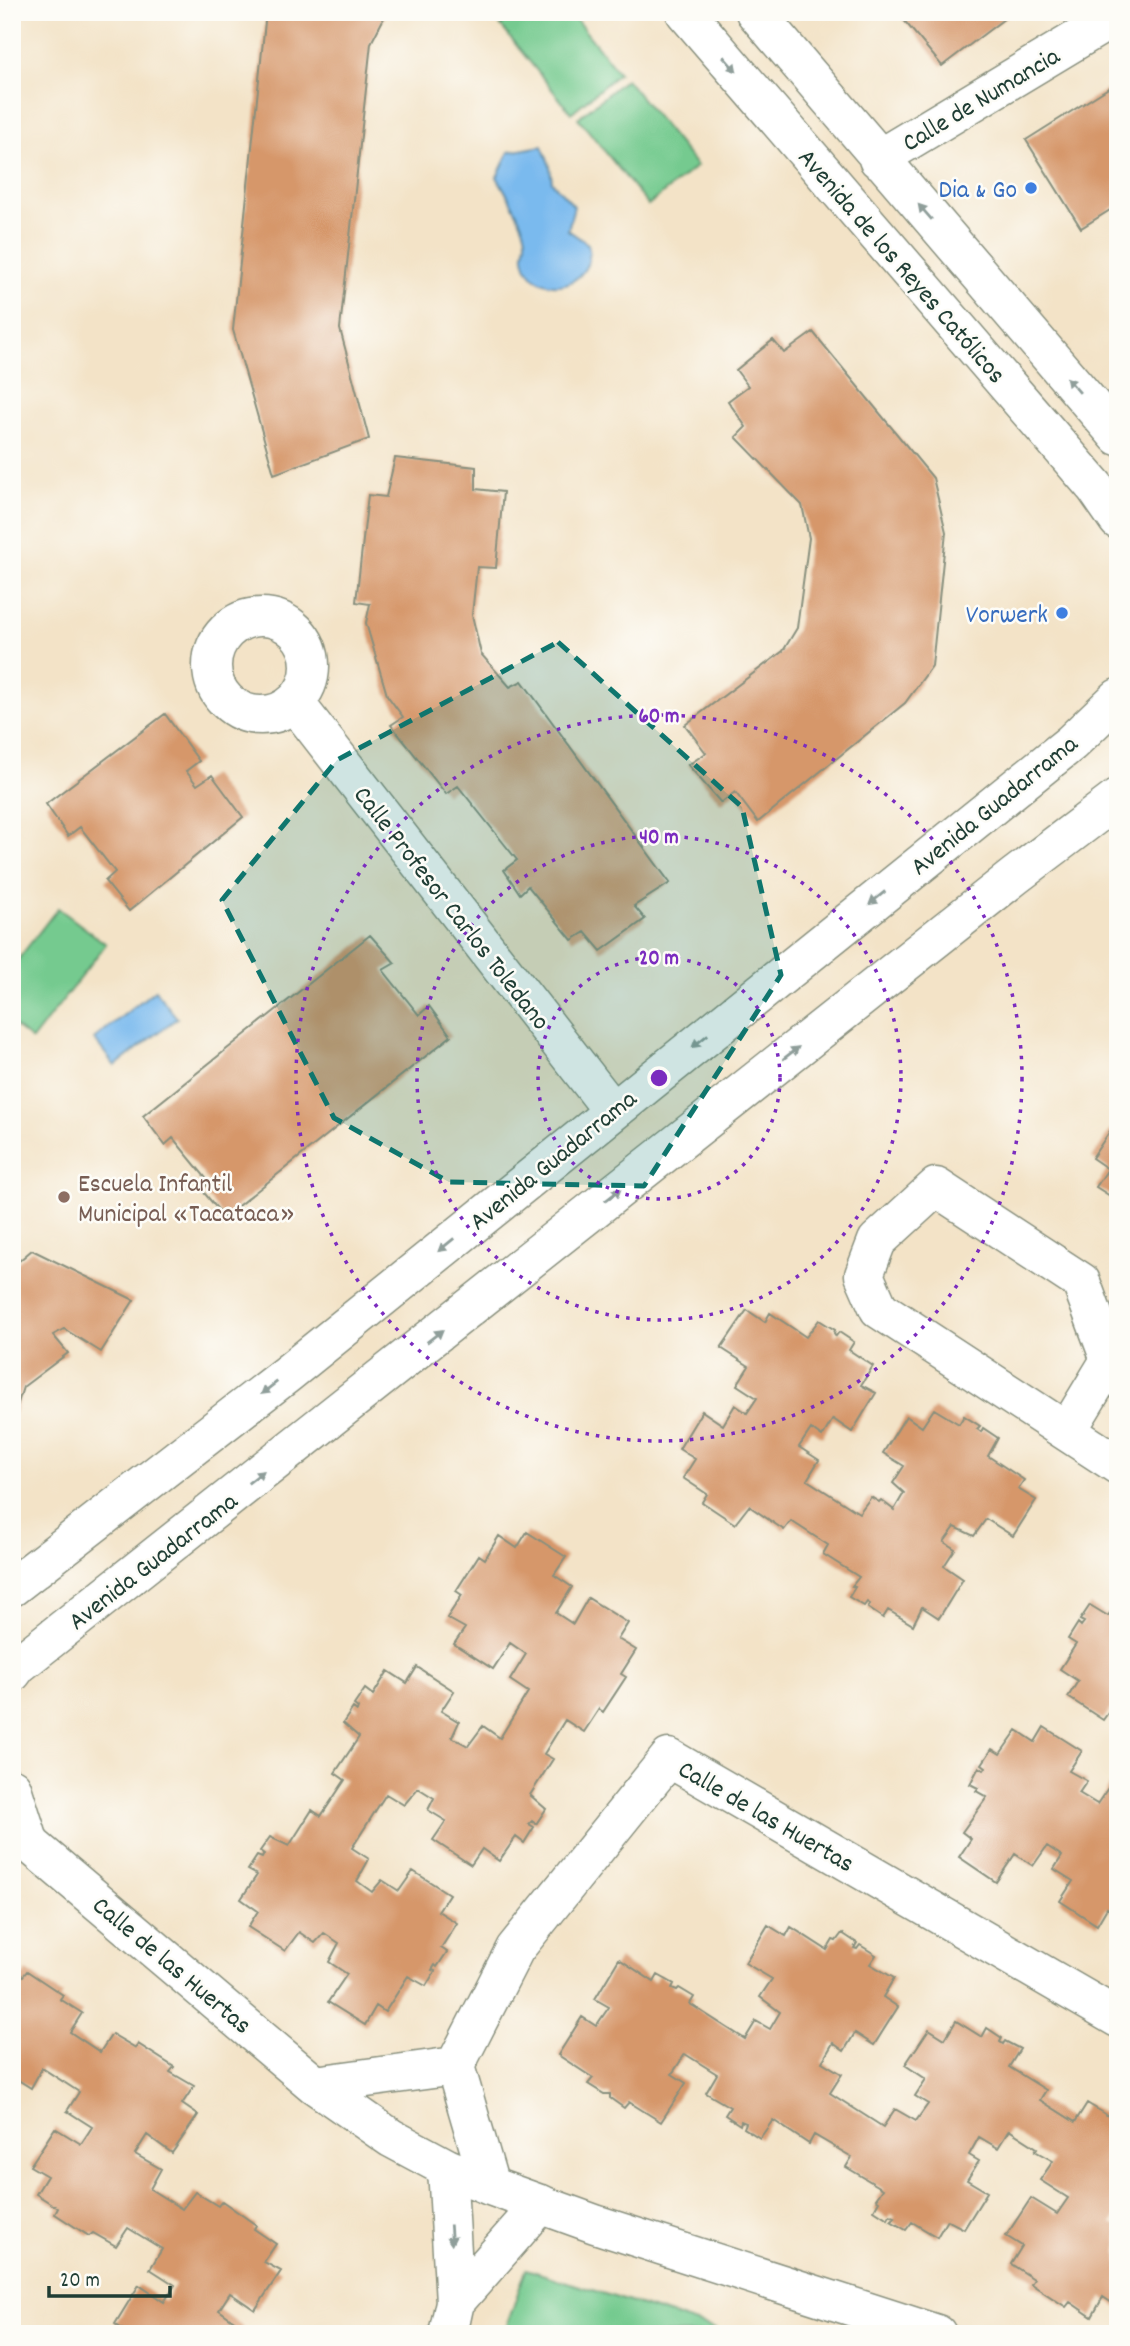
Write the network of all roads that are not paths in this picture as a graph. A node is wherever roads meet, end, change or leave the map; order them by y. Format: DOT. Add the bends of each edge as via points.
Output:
graph roads {
  1 [pos="685,12"];
  2 [pos="755,12"];
  3 [pos="1118,15"];
  4 [pos="878,159"];
  5 [pos="1118,436"];
  6 [pos="1118,520"];
  7 [pos="1118,698"];
  8 [pos="295,703"];
  9 [pos="1118,798"];
  10 [pos="612,1111"];
  11 [pos="1114,1363"];
  12 [pos="1067,1431"];
  13 [pos="1118,1465"];
  14 [pos="12,1587"];
  15 [pos="12,1673"];
  16 [pos="12,1788"];
  17 [pos="21,1838"];
  18 [pos="1118,2018"];
  19 [pos="455,2066"];
  20 [pos="315,2085"];
  21 [pos="447,2168"];
  22 [pos="489,2186"];
  23 [pos="541,2204"];
  24 [pos="452,2318"];
  25 [pos="937,2334"];
  1 -- 6 [label="street, Avenida de los Reyes Católicos, one-way" via="1095,487"];
  2 -- 4 [label="street, Avenida de los Reyes Católicos"];
  3 -- 4 [label="street, Calle de Numancia"];
  5 -- 4 [label="street, Avenida de los Reyes Católicos, one-way"];
  7 -- 10 [label="street, Avenida Guadarrama, one-way" via="1071,743"];
  8 -- 10 [label="street, Calle Profesor Carlos Toledano"];
  15 -- 9 [label="street, Avenida Guadarrama, one-way"];
  10 -- 14 [label="street, Avenida Guadarrama, one-way" via="287,1374"];
  11 -- 12 [label="street"];
  11 -- 12 [label="street" via="1080,1282 936,1187 877,1241 864,1275 879,1309"];
  12 -- 13 [label="street"];
  16 -- 17 [label="street, Calle de las Huertas"];
  17 -- 20 [label="street, Calle de las Huertas"];
  18 -- 19 [label="street, Calle de las Huertas" via="669,1758 515,1949"];
  19 -- 20 [label="street"];
  19 -- 22 [label="street"];
  20 -- 21 [label="street, Calle de las Huertas" via="391,2138"];
  21 -- 22 [label="street, Calle de las Huertas"];
  21 -- 24 [label="street, one-way"];
  22 -- 23 [label="street, Calle de las Huertas"];
  23 -- 24 [label="street"];
  23 -- 25 [label="street, Calle de las Huertas"];
}
